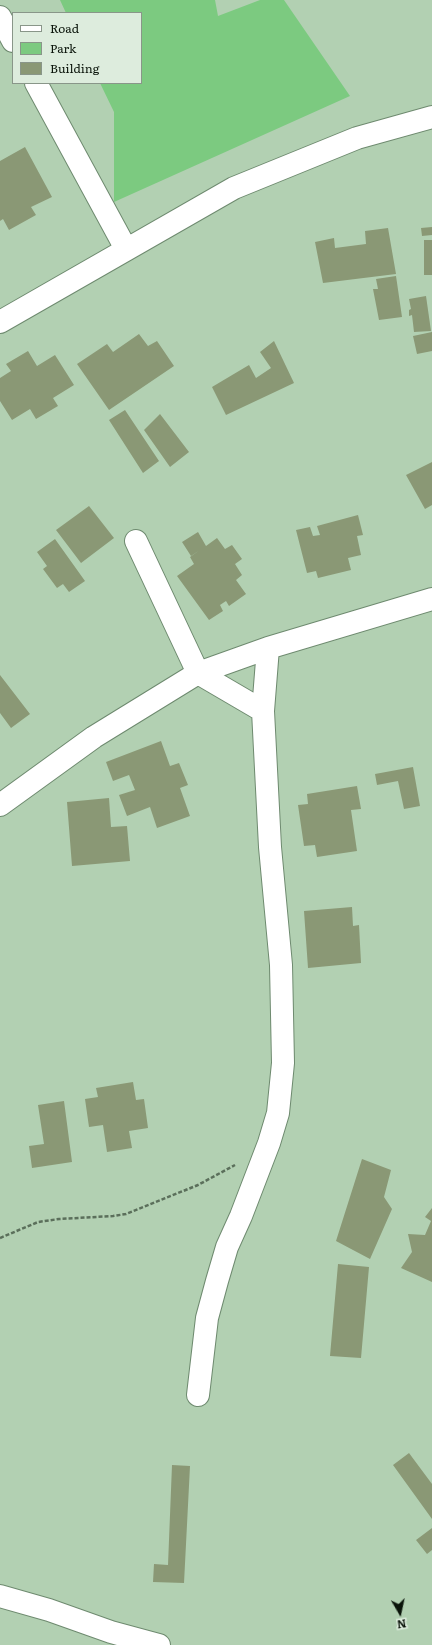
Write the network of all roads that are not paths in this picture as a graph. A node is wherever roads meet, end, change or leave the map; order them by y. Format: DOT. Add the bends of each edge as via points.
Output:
graph roads {
  1 [pos="0,17"];
  2 [pos="12,39"];
  3 [pos="37,84"];
  4 [pos="432,117"];
  5 [pos="126,249"];
  6 [pos="0,322"];
  7 [pos="136,541"];
  8 [pos="432,599"];
  9 [pos="268,648"];
  10 [pos="198,673"];
  11 [pos="263,711"];
  12 [pos="0,805"];
  13 [pos="198,1395"];
  14 [pos="0,1596"];
  15 [pos="159,1645"];
  1 -- 2 [label="street"];
  3 -- 5 [label="street"];
  4 -- 5 [label="street" via="357,138 234,188"];
  5 -- 6 [label="street"];
  7 -- 10 [label="street"];
  8 -- 9 [label="street"];
  9 -- 10 [label="street"];
  9 -- 11 [label="street"];
  10 -- 11 [label="street"];
  10 -- 12 [label="street" via="94,737"];
  11 -- 13 [label="street" via="270,847 281,965 283,1064 278,1113 244,1210 227,1247 207,1318"];
  14 -- 15 [label="street"];
}
